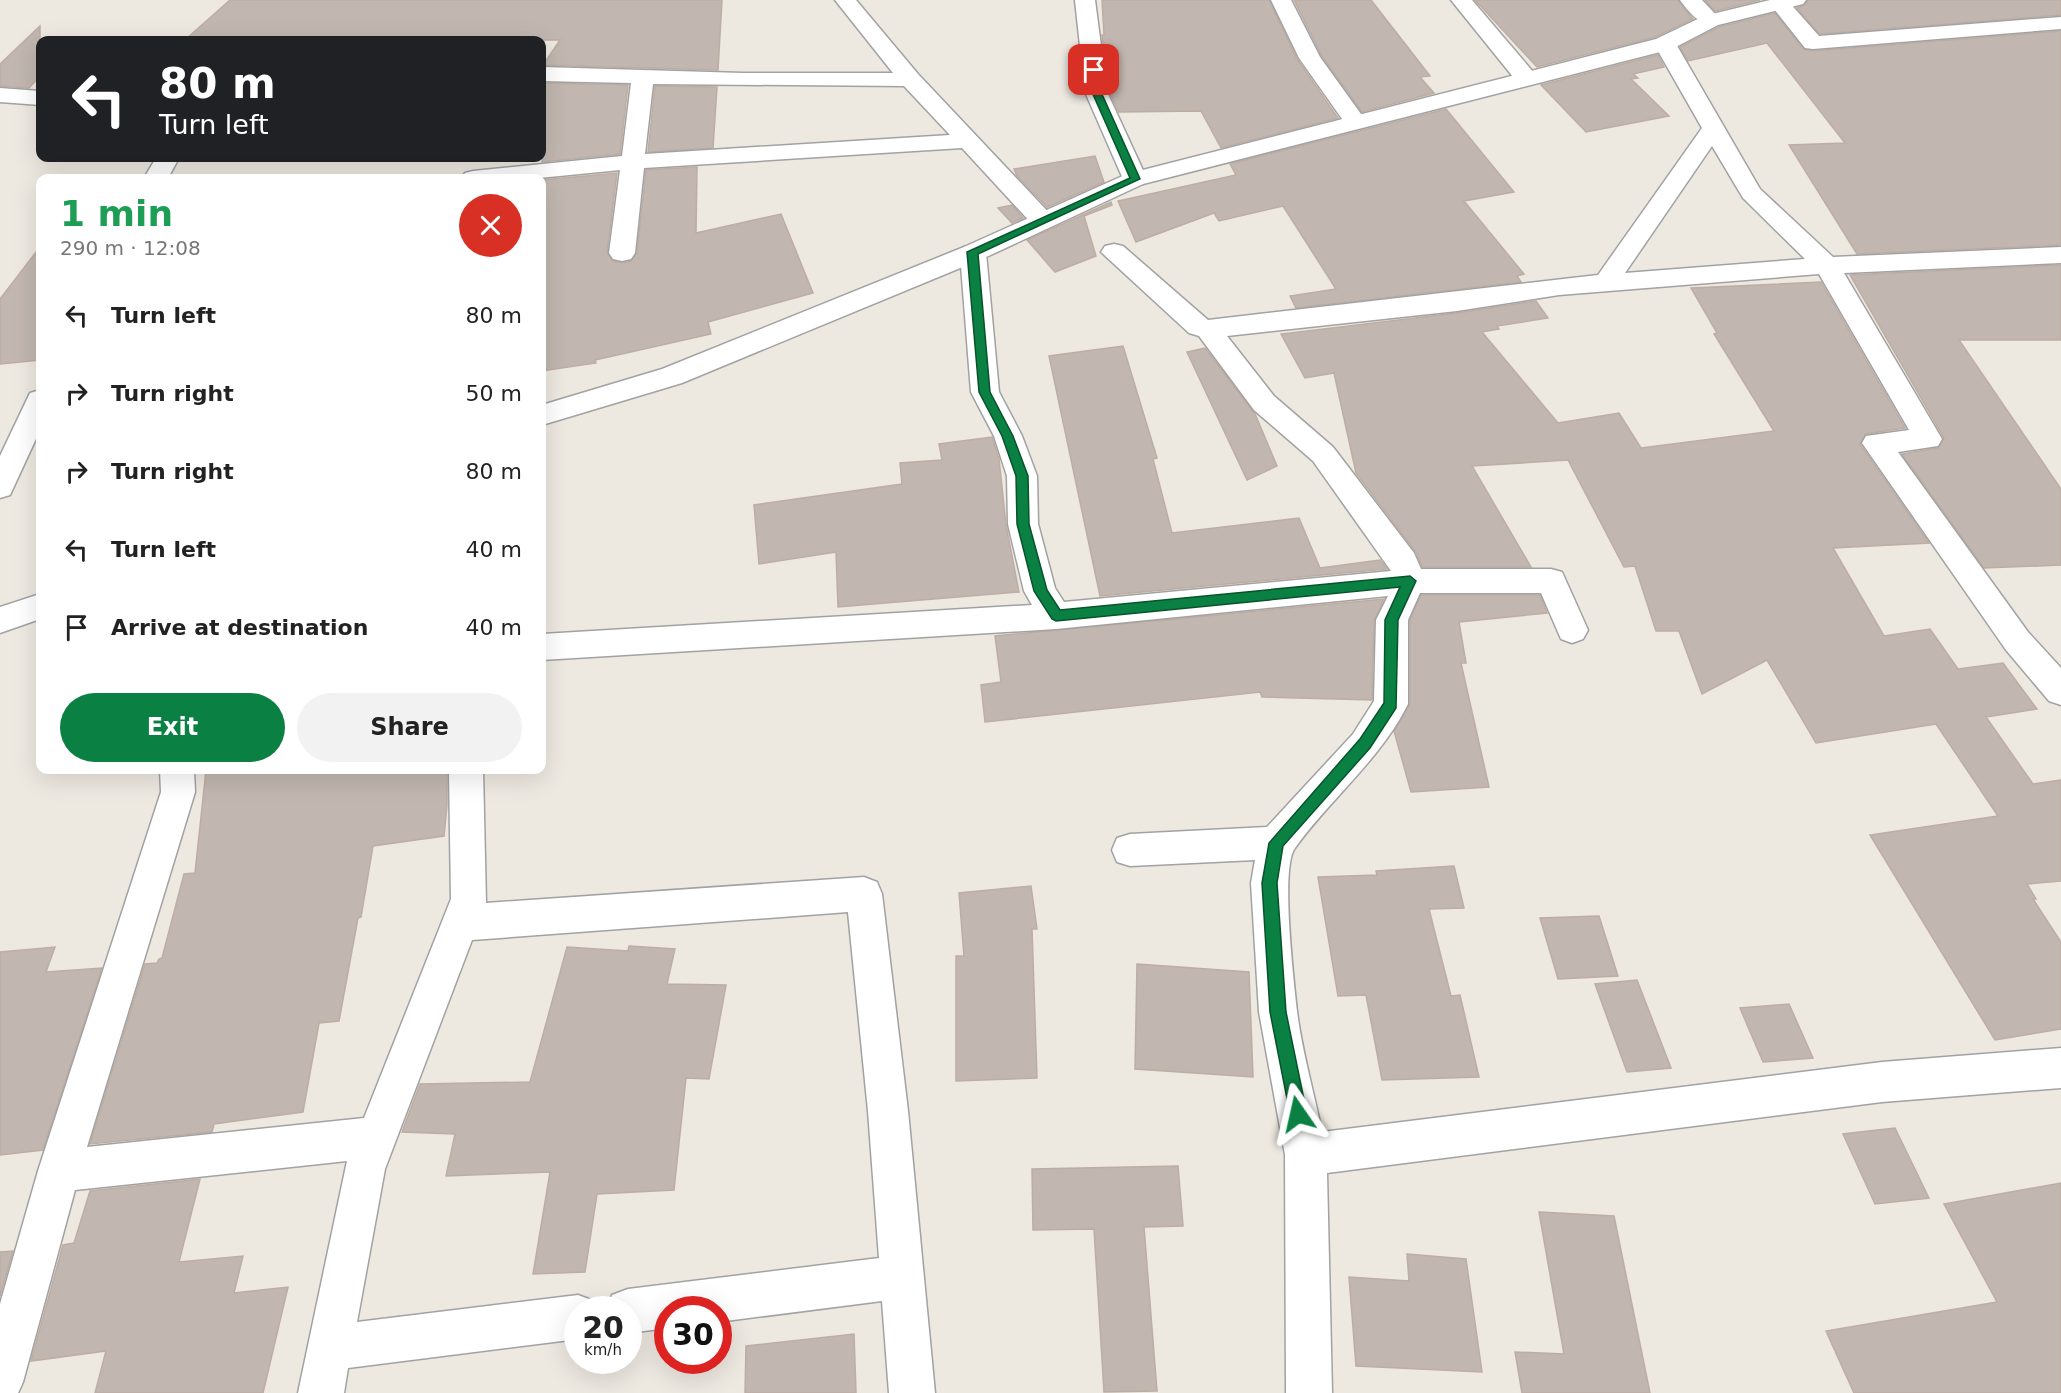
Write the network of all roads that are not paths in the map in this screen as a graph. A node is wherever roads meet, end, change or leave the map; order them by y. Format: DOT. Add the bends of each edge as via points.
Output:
graph roads {
  1 [pos="845,0"];
  2 [pos="1085,0"];
  3 [pos="1281,0"];
  4 [pos="1461,0"];
  5 [pos="1690,0"];
  6 [pos="1789,2"];
  7 [pos="1711,20"];
  8 [pos="2061,23"];
  9 [pos="1665,44"];
  10 [pos="546,74"];
  11 [pos="643,77"];
  12 [pos="1526,78"];
  13 [pos="910,79"];
  14 [pos="0,95"];
  15 [pos="36,98"];
  16 [pos="1355,121"];
  17 [pos="1713,128"];
  18 [pos="968,141"];
  19 [pos="632,162"];
  20 [pos="513,174"];
  21 [pos="1135,179"];
  22 [pos="1043,220"];
  23 [pos="973,252"];
  24 [pos="1114,252"];
  25 [pos="622,254"];
  26 [pos="2061,255"];
  27 [pos="1827,265"];
  28 [pos="1605,284"];
  29 [pos="1208,329"];
  30 [pos="36,409"];
  31 [pos="546,414"];
  32 [pos="0,487"];
  33 [pos="1410,581"];
  34 [pos="36,608"];
  35 [pos="1056,616"];
  36 [pos="0,620"];
  37 [pos="1572,630"];
  38 [pos="546,647"];
  39 [pos="2061,691"];
  40 [pos="177,774"];
  41 [pos="466,774"];
  42 [pos="1276,843"];
  43 [pos="1130,850"];
  44 [pos="459,923"];
  45 [pos="2061,1068"];
  46 [pos="377,1137"];
  47 [pos="1306,1155"];
  48 [pos="60,1171"];
  49 [pos="903,1276"];
  50 [pos="642,1309"];
  51 [pos="564,1319"];
  52 [pos="330,1348"];
  53 [pos="0,1382"];
  54 [pos="321,1393"];
  55 [pos="912,1393"];
  56 [pos="1309,1393"];
  1 -- 13 [label="street"];
  2 -- 21 [label="street" via="1096,92"];
  3 -- 16 [label="street" via="1310,58"];
  4 -- 12 [label="street"];
  5 -- 7 [label="street"];
  6 -- 7 [label="street"];
  6 -- 8 [label="street" via="1813,43"];
  7 -- 9 [label="street"];
  9 -- 12 [label="street"];
  9 -- 17 [label="street"];
  10 -- 11 [label="street"];
  11 -- 13 [label="street"];
  11 -- 19 [label="street"];
  12 -- 16 [label="street"];
  13 -- 18 [label="street"];
  14 -- 15 [label="street"];
  16 -- 21 [label="street"];
  17 -- 27 [label="street" via="1751,193"];
  17 -- 28 [label="street"];
  18 -- 19 [label="street"];
  18 -- 22 [label="street"];
  19 -- 20 [label="street"];
  19 -- 25 [label="street"];
  21 -- 22 [label="street"];
  22 -- 23 [label="street"];
  23 -- 31 [label="street" via="672,376"];
  23 -- 35 [label="street" via="985,392 1008,436 1022,476 1023,524 1040,591"];
  24 -- 29 [label="street" via="1198,327"];
  26 -- 27 [label="street"];
  27 -- 28 [label="street"];
  27 -- 39 [label="street" via="1928,439 1876,443 2017,642"];
  28 -- 29 [label="street"];
  29 -- 33 [label="street" via="1264,403 1323,454 1403,561"];
  30 -- 32 [label="street"];
  33 -- 35 [label="street"];
  33 -- 37 [label="street" via="1551,580"];
  33 -- 42 [label="street" via="1392,620 1391,704 1365,744"];
  34 -- 36 [label="street"];
  35 -- 38 [label="street"];
  40 -- 48 [label="street" via="178,792"];
  41 -- 44 [label="street" via="469,899"];
  42 -- 43 [label="street"];
  42 -- 47 [label="street" via="1269,883 1278,1012"];
  44 -- 46 [label="street"];
  44 -- 49 [label="street" via="864,894"];
  45 -- 47 [label="street" via="1882,1082"];
  46 -- 48 [label="street"];
  46 -- 52 [label="street" via="364,1169"];
  47 -- 56 [label="street"];
  48 -- 53 [label="street"];
  49 -- 50 [label="street"];
  49 -- 55 [label="street"];
  51 -- 52 [label="street"];
  52 -- 54 [label="street"];
}
